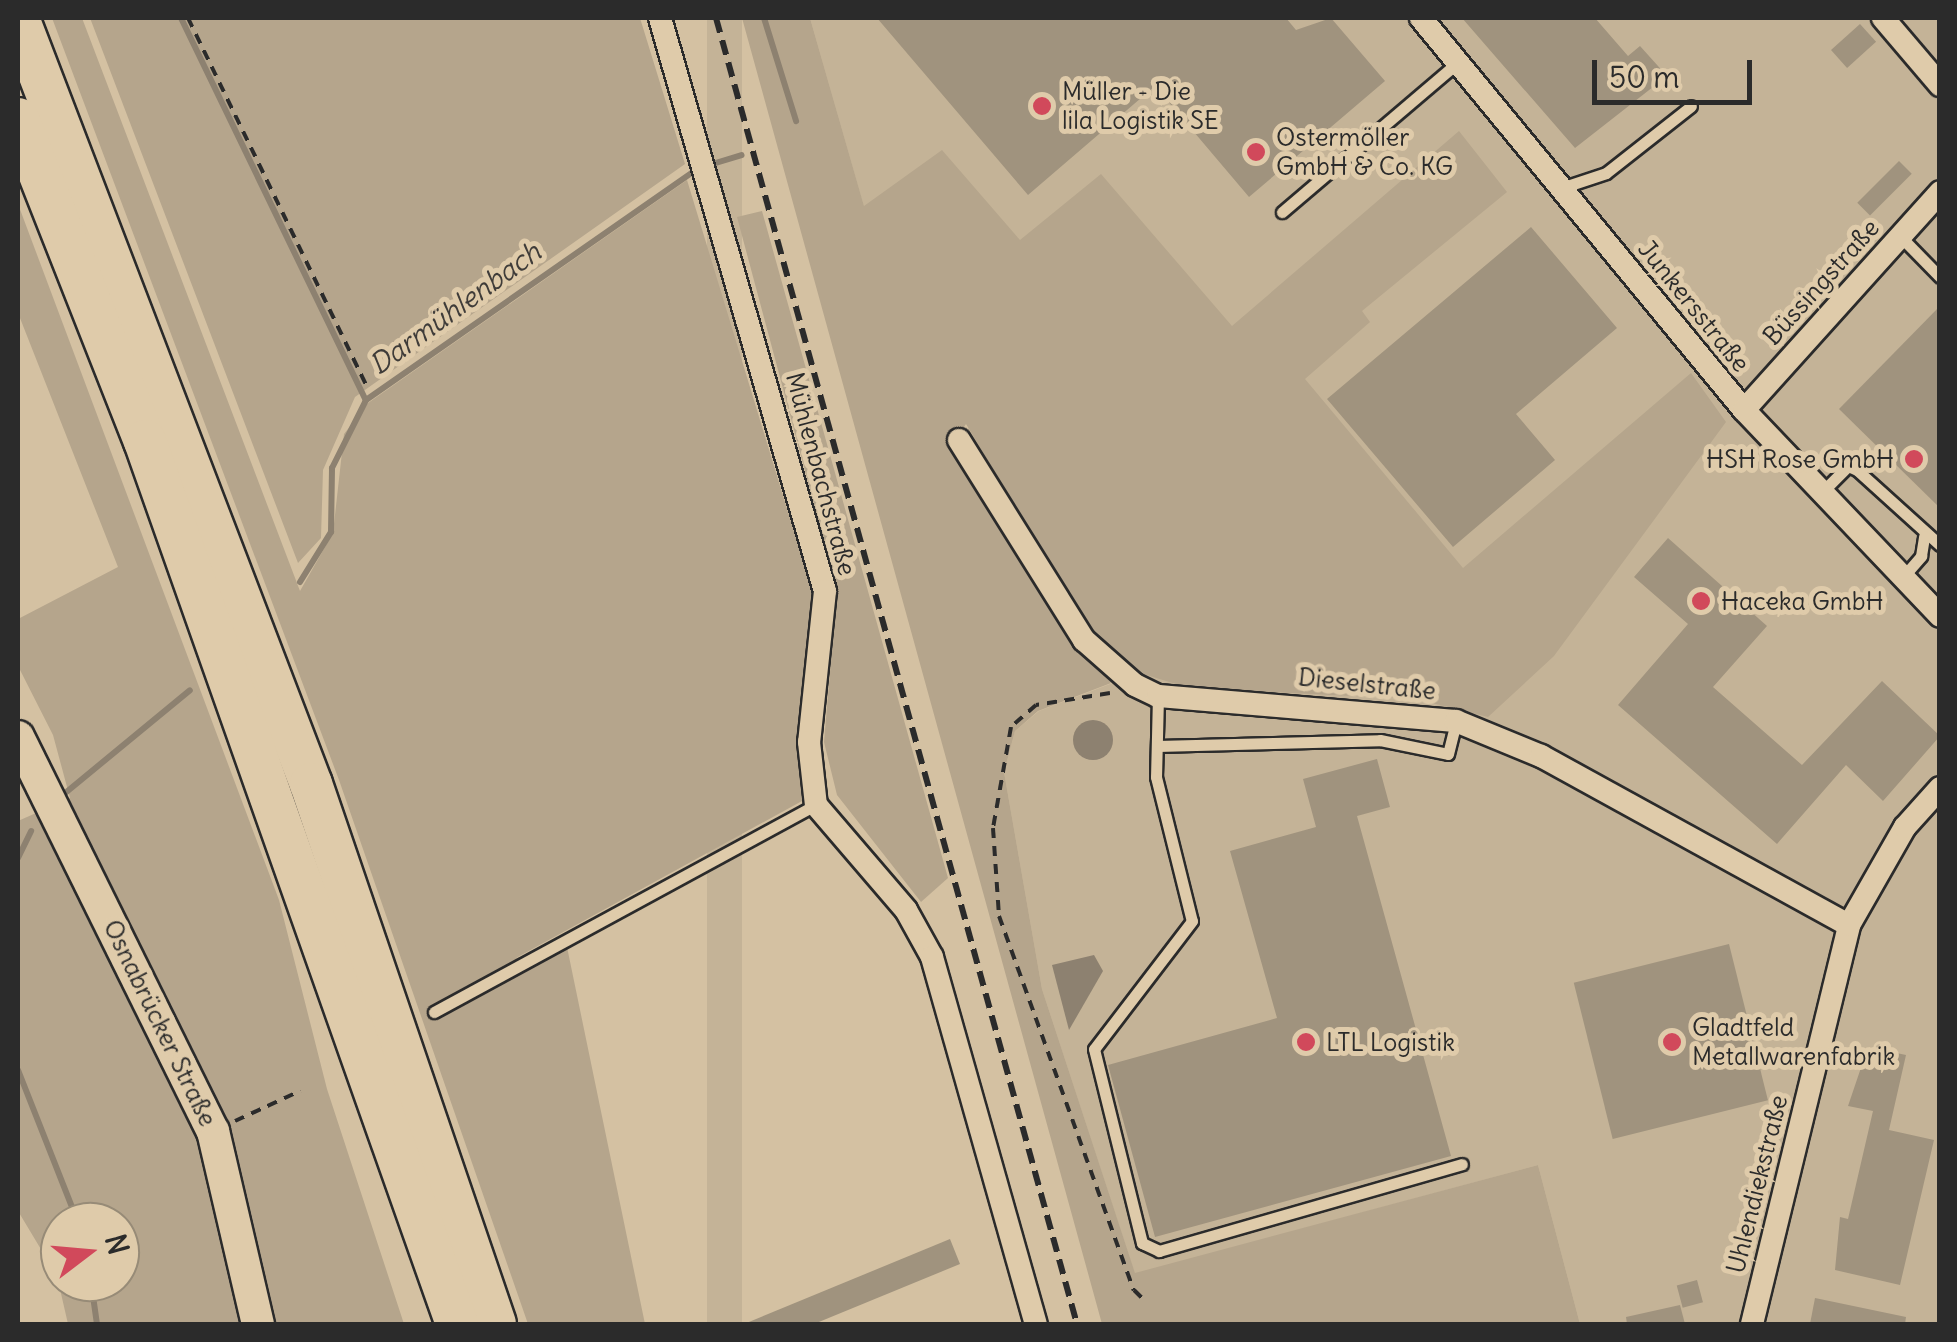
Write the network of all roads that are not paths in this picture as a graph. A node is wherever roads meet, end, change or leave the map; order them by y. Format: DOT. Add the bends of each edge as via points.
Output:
graph roads {
  1 [pos="18,18"];
  2 [pos="660,18"];
  3 [pos="1421,18"];
  4 [pos="1883,18"];
  5 [pos="1458,62"];
  6 [pos="1940,85"];
  7 [pos="1690,106"];
  8 [pos="18,119"];
  9 [pos="1562,188"];
  10 [pos="1940,192"];
  11 [pos="1282,212"];
  12 [pos="1900,236"];
  13 [pos="1940,278"];
  14 [pos="1744,410"];
  15 [pos="959,440"];
  16 [pos="1822,492"];
  17 [pos="1924,536"];
  18 [pos="1940,545"];
  19 [pos="1902,577"];
  20 [pos="1940,616"];
  21 [pos="1158,696"];
  22 [pos="1456,721"];
  23 [pos="18,736"];
  24 [pos="1157,746"];
  25 [pos="1940,788"];
  26 [pos="816,805"];
  27 [pos="1849,925"];
  28 [pos="434,1012"];
  29 [pos="1462,1164"];
  30 [pos="258,1324"];
  31 [pos="458,1324"];
  32 [pos="495,1324"];
  33 [pos="1036,1324"];
  34 [pos="1752,1324"];
  1 -- 32 [label="highway" via="304,765"];
  2 -- 26 [label="street, Mühlenbachstraße" via="704,149 825,591 809,742"];
  3 -- 5 [label="street, Junkersstraße"];
  4 -- 6 [label="street"];
  5 -- 9 [label="street, Junkersstraße"];
  5 -- 11 [label="lane"];
  7 -- 9 [label="lane" via="1606,173"];
  8 -- 31 [label="highway" via="145,440"];
  9 -- 14 [label="street, Junkersstraße"];
  10 -- 12 [label="street, Büssingstraße"];
  12 -- 13 [label="lane"];
  12 -- 14 [label="street, Büssingstraße"];
  14 -- 16 [label="street, Junkersstraße"];
  15 -- 21 [label="street, Dieselstraße" via="1084,640 1135,685"];
  16 -- 17 [label="lane" via="1848,466"];
  16 -- 19 [label="street, Junkersstraße"];
  17 -- 18 [label="lane"];
  17 -- 19 [label="lane" via="1922,556"];
  19 -- 20 [label="street, Junkersstraße"];
  21 -- 22 [label="street, Dieselstraße"];
  21 -- 24 [label="lane"];
  22 -- 24 [label="lane" via="1448,754 1380,740"];
  22 -- 27 [label="street, Dieselstraße" via="1540,756"];
  23 -- 30 [label="main road, Osnabrücker Straße" via="213,1131"];
  24 -- 29 [label="lane" via="1192,920 1094,1049 1142,1243 1159,1251"];
  25 -- 27 [label="street, Uhlendiekstraße" via="1905,827"];
  26 -- 28 [label="lane"];
  26 -- 33 [label="street" via="906,910 932,957"];
  27 -- 34 [label="street, Uhlendiekstraße"];
}
